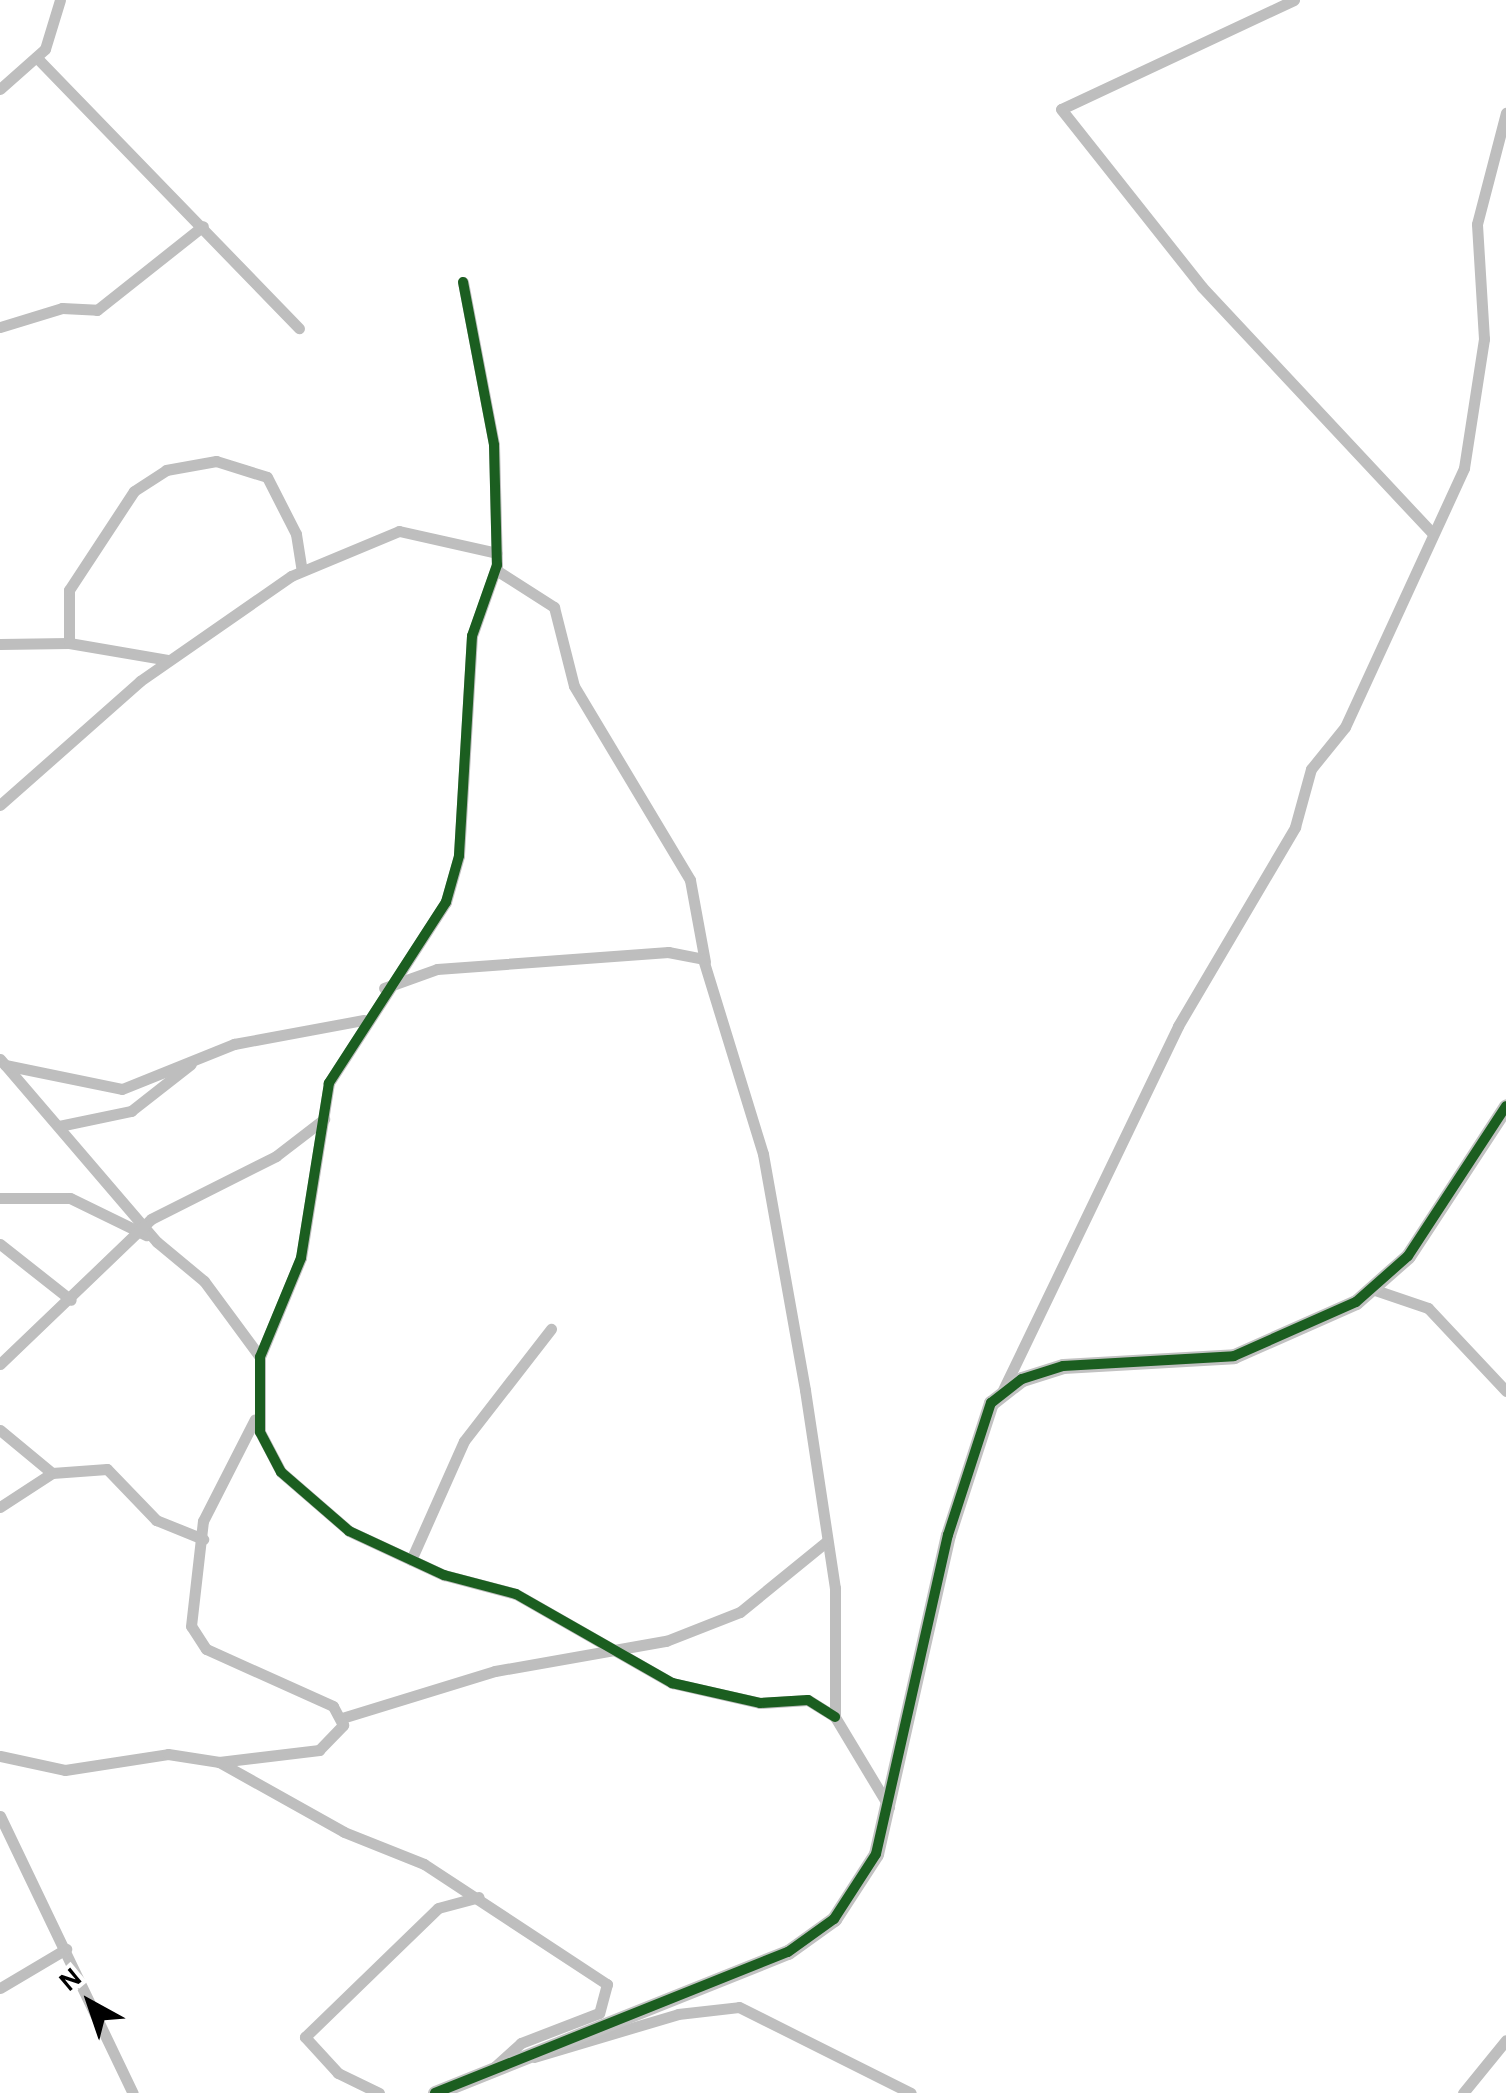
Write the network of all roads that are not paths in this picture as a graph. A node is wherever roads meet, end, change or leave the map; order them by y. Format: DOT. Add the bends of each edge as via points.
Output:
graph roads {
  1 [pos="60,0"];
  2 [pos="1294,0"];
  3 [pos="38,59"];
  4 [pos="0,88"];
  5 [pos="1506,113"];
  6 [pos="202,226"];
  7 [pos="462,282"];
  8 [pos="0,326"];
  9 [pos="299,328"];
  10 [pos="1431,532"];
  11 [pos="497,553"];
  12 [pos="496,570"];
  13 [pos="302,571"];
  14 [pos="69,643"];
  15 [pos="0,644"];
  16 [pos="168,660"];
  17 [pos="0,805"];
  18 [pos="704,962"];
  19 [pos="384,988"];
  20 [pos="364,1020"];
  21 [pos="196,1061"];
  22 [pos="2,1062"];
  23 [pos="1506,1106"];
  24 [pos="324,1119"];
  25 [pos="59,1126"];
  26 [pos="0,1198"];
  27 [pos="142,1228"];
  28 [pos="0,1244"];
  29 [pos="1375,1290"];
  30 [pos="71,1300"];
  31 [pos="550,1329"];
  32 [pos="260,1358"];
  33 [pos="0,1364"];
  34 [pos="1003,1390"];
  35 [pos="1506,1391"];
  36 [pos="256,1405"];
  37 [pos="0,1430"];
  38 [pos="52,1473"];
  39 [pos="0,1507"];
  40 [pos="203,1539"];
  41 [pos="827,1541"];
  42 [pos="411,1560"];
  43 [pos="620,1652"];
  44 [pos="835,1717"];
  45 [pos="342,1718"];
  46 [pos="0,1756"];
  47 [pos="218,1762"];
  48 [pos="889,1806"];
  49 [pos="0,1819"];
  50 [pos="479,1896"];
  51 [pos="66,1949"];
  52 [pos="0,1988"];
  53 [pos="1506,2040"];
  54 [pos="529,2058"];
  55 [pos="488,2072"];
  56 [pos="133,2093"];
  57 [pos="379,2093"];
  58 [pos="434,2093"];
  59 [pos="910,2093"];
  60 [pos="1463,2093"];
  1 -- 3 [label="street"];
  2 -- 10 [label="street" via="1060,109 1202,286"];
  3 -- 4 [label="street"];
  3 -- 6 [label="street"];
  5 -- 10 [label="street" via="1477,224 1479,394 1464,468"];
  6 -- 8 [label="street" via="97,310 62,308"];
  6 -- 9 [label="street"];
  7 -- 11 [label="street" via="494,445"];
  10 -- 34 [label="street" via="1345,727 1311,769 1294,827 1178,1026"];
  11 -- 12 [label="street"];
  11 -- 13 [label="street" via="400,531"];
  12 -- 18 [label="street" via="554,607 574,686 690,880"];
  12 -- 19 [label="street" via="472,636 470,762 454,881"];
  13 -- 14 [label="street" via="296,534 268,477 216,460 166,470 134,491 69,590"];
  13 -- 16 [label="street"];
  14 -- 15 [label="street"];
  14 -- 16 [label="street"];
  16 -- 17 [label="street"];
  18 -- 19 [label="street" via="668,952 437,970"];
  18 -- 41 [label="street" via="762,1154"];
  19 -- 20 [label="street"];
  20 -- 21 [label="street" via="251,1039"];
  20 -- 24 [label="street" via="329,1083"];
  21 -- 22 [label="street" via="114,1090"];
  21 -- 25 [label="street" via="131,1112"];
  22 -- 25 [label="street"];
  23 -- 29 [label="street" via="1408,1256"];
  24 -- 27 [label="street" via="276,1156"];
  24 -- 32 [label="street" via="299,1268"];
  25 -- 27 [label="street"];
  26 -- 27 [label="street" via="70,1198"];
  27 -- 30 [label="street"];
  27 -- 32 [label="street" via="204,1281"];
  28 -- 30 [label="street"];
  29 -- 34 [label="street" via="1234,1356 1063,1366"];
  29 -- 35 [label="street" via="1428,1308"];
  30 -- 33 [label="street"];
  31 -- 42 [label="street" via="473,1427"];
  32 -- 36 [label="street"];
  34 -- 48 [label="street" via="972,1448"];
  36 -- 40 [label="street" via="250,1443 216,1488"];
  36 -- 42 [label="street" via="268,1452 304,1496 349,1531"];
  37 -- 38 [label="street"];
  38 -- 39 [label="street"];
  38 -- 40 [label="street" via="107,1470 156,1520"];
  40 -- 45 [label="street" via="188,1610 198,1641"];
  41 -- 43 [label="street" via="730,1617"];
  41 -- 44 [label="street"];
  42 -- 43 [label="street" via="516,1594"];
  43 -- 44 [label="street" via="688,1688 760,1703 800,1698"];
  43 -- 45 [label="street" via="496,1671"];
  44 -- 48 [label="street"];
  45 -- 47 [label="street" via="319,1750"];
  46 -- 47 [label="street" via="66,1770 168,1754"];
  47 -- 50 [label="street"];
  48 -- 54 [label="street" via="864,1883 800,1945"];
  49 -- 51 [label="street"];
  50 -- 55 [label="street" via="583,1961 612,1992 599,2013 521,2043"];
  50 -- 57 [label="street" via="442,1906 305,2037 311,2052"];
  51 -- 52 [label="street"];
  51 -- 56 [label="street"];
  53 -- 60 [label="street"];
  54 -- 55 [label="street"];
  54 -- 59 [label="street" via="678,2014 739,2007"];
  55 -- 58 [label="street"];
}
